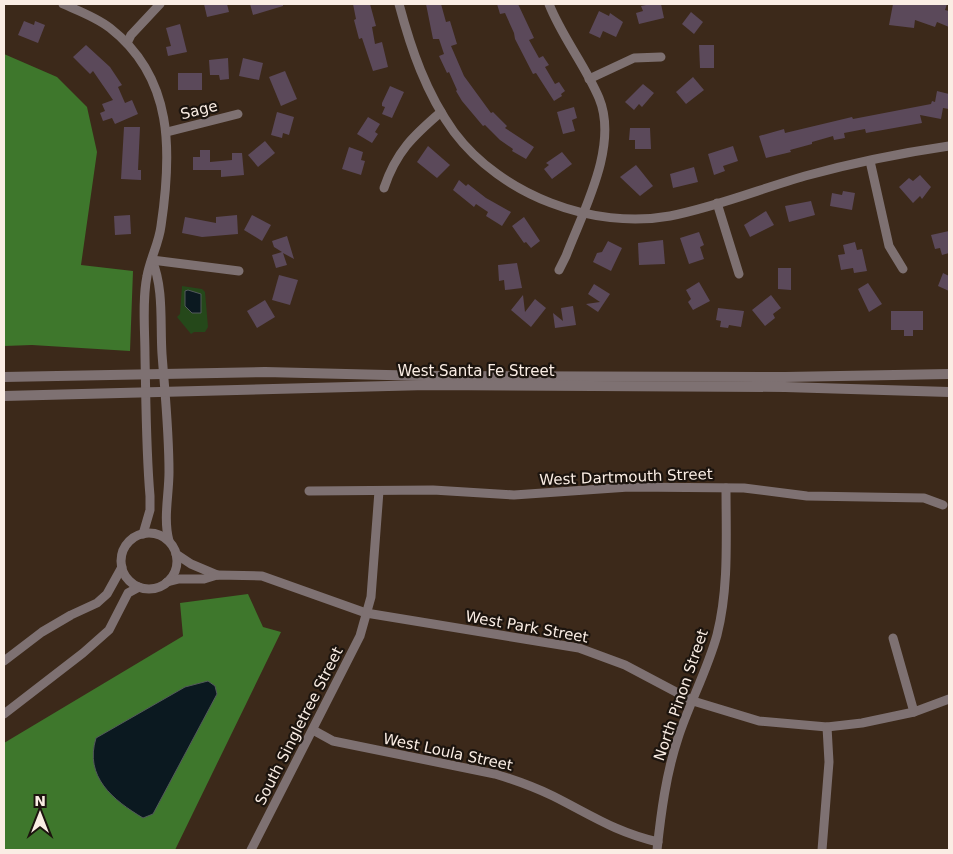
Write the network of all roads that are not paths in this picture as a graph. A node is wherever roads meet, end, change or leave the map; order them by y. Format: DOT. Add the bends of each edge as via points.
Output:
graph roads {
  1 [pos="63,4"];
  2 [pos="160,4"];
  3 [pos="399,4"];
  4 [pos="548,4"];
  5 [pos="127,43"];
  6 [pos="661,57"];
  7 [pos="589,80"];
  8 [pos="440,112"];
  9 [pos="238,114"];
  10 [pos="167,132"];
  11 [pos="949,146"];
  12 [pos="870,161"];
  13 [pos="384,188"];
  14 [pos="717,203"];
  15 [pos="582,212"];
  16 [pos="152,260"];
  17 [pos="903,269"];
  18 [pos="559,270"];
  19 [pos="239,271"];
  20 [pos="739,274"];
  21 [pos="146,374"];
  22 [pos="166,374"];
  23 [pos="949,374"];
  24 [pos="4,377"];
  25 [pos="167,392"];
  26 [pos="949,392"];
  27 [pos="146,393"];
  28 [pos="4,396"];
  29 [pos="726,488"];
  30 [pos="309,490"];
  31 [pos="379,491"];
  32 [pos="943,505"];
  33 [pos="143,534"];
  34 [pos="169,541"];
  35 [pos="176,554"];
  36 [pos="122,567"];
  37 [pos="217,575"];
  38 [pos="167,582"];
  39 [pos="139,587"];
  40 [pos="366,613"];
  41 [pos="893,638"];
  42 [pos="4,661"];
  43 [pos="949,700"];
  44 [pos="693,701"];
  45 [pos="914,712"];
  46 [pos="4,714"];
  47 [pos="827,727"];
  48 [pos="313,730"];
  49 [pos="658,846"];
  50 [pos="252,850"];
  51 [pos="822,850"];
  1 -- 5 [label="street" via="110,27"];
  2 -- 5 [label="street"];
  3 -- 8 [label="street" via="420,70"];
  4 -- 7 [label="street"];
  5 -- 10 [label="street" via="152,78 165,114"];
  6 -- 7 [label="street" via="634,58"];
  7 -- 15 [label="street" via="599,99 605,135 600,165"];
  8 -- 13 [label="street" via="400,152"];
  8 -- 15 [label="street" via="474,154 506,180 547,201"];
  9 -- 10 [label="street, Sage"];
  10 -- 16 [label="street" via="161,227"];
  11 -- 12 [label="street"];
  12 -- 14 [label="street"];
  12 -- 17 [label="street" via="889,246"];
  14 -- 15 [label="street" via="670,216 642,218"];
  14 -- 20 [label="street"];
  15 -- 18 [label="street"];
  16 -- 19 [label="street"];
  16 -- 21 [label="street" via="146,277"];
  16 -- 22 [label="street" via="159,277"];
  21 -- 22 [label="street, West Santa Fe Street"];
  21 -- 24 [label="street, West Santa Fe Street"];
  21 -- 27 [label="street"];
  22 -- 23 [label="street, West Santa Fe Street" via="785,377"];
  22 -- 25 [label="street"];
  25 -- 26 [label="street, West Santa Fe Street" via="418,385 775,387"];
  25 -- 27 [label="street, West Santa Fe Street"];
  25 -- 34 [label="street" via="169,468 165,527"];
  27 -- 28 [label="street, West Santa Fe Street"];
  27 -- 33 [label="street" via="150,503"];
  29 -- 31 [label="street, West Dartmouth Street" via="629,488 514,495 433,490"];
  29 -- 32 [label="street, West Dartmouth Street" via="807,496 900,496 924,498"];
  29 -- 44 [label="street, North Pinon Street" via="726,568 721,612 717,635"];
  30 -- 31 [label="street, West Dartmouth Street"];
  31 -- 40 [label="street, South Singletree Street" via="371,597"];
  33 -- 34 [label="street" via="161,535"];
  33 -- 36 [label="street" via="128,542 121,558"];
  34 -- 35 [label="street"];
  35 -- 37 [label="street, West Park Street"];
  35 -- 38 [label="street" via="177,568"];
  36 -- 39 [label="street" via="125,576"];
  36 -- 42 [label="street" via="107,594 97,603 42,632"];
  37 -- 38 [label="street, West Park Street"];
  37 -- 40 [label="street, West Park Street" via="262,576"];
  38 -- 39 [label="street" via="158,588"];
  39 -- 46 [label="street" via="128,593 109,630"];
  40 -- 44 [label="street, West Park Street" via="580,648 625,665"];
  40 -- 48 [label="street, South Singletree Street" via="351,657"];
  41 -- 45 [label="street"];
  43 -- 45 [label="street, West Park Street"];
  44 -- 47 [label="street, West Park Street" via="758,721"];
  44 -- 49 [label="street, North Pinon Street" via="669,771"];
  45 -- 47 [label="street, West Park Street"];
  47 -- 51 [label="street" via="829,762"];
  48 -- 49 [label="street, West Loula Street" via="333,741 356,747 495,774 519,782"];
  48 -- 50 [label="street, South Singletree Street"];
}
